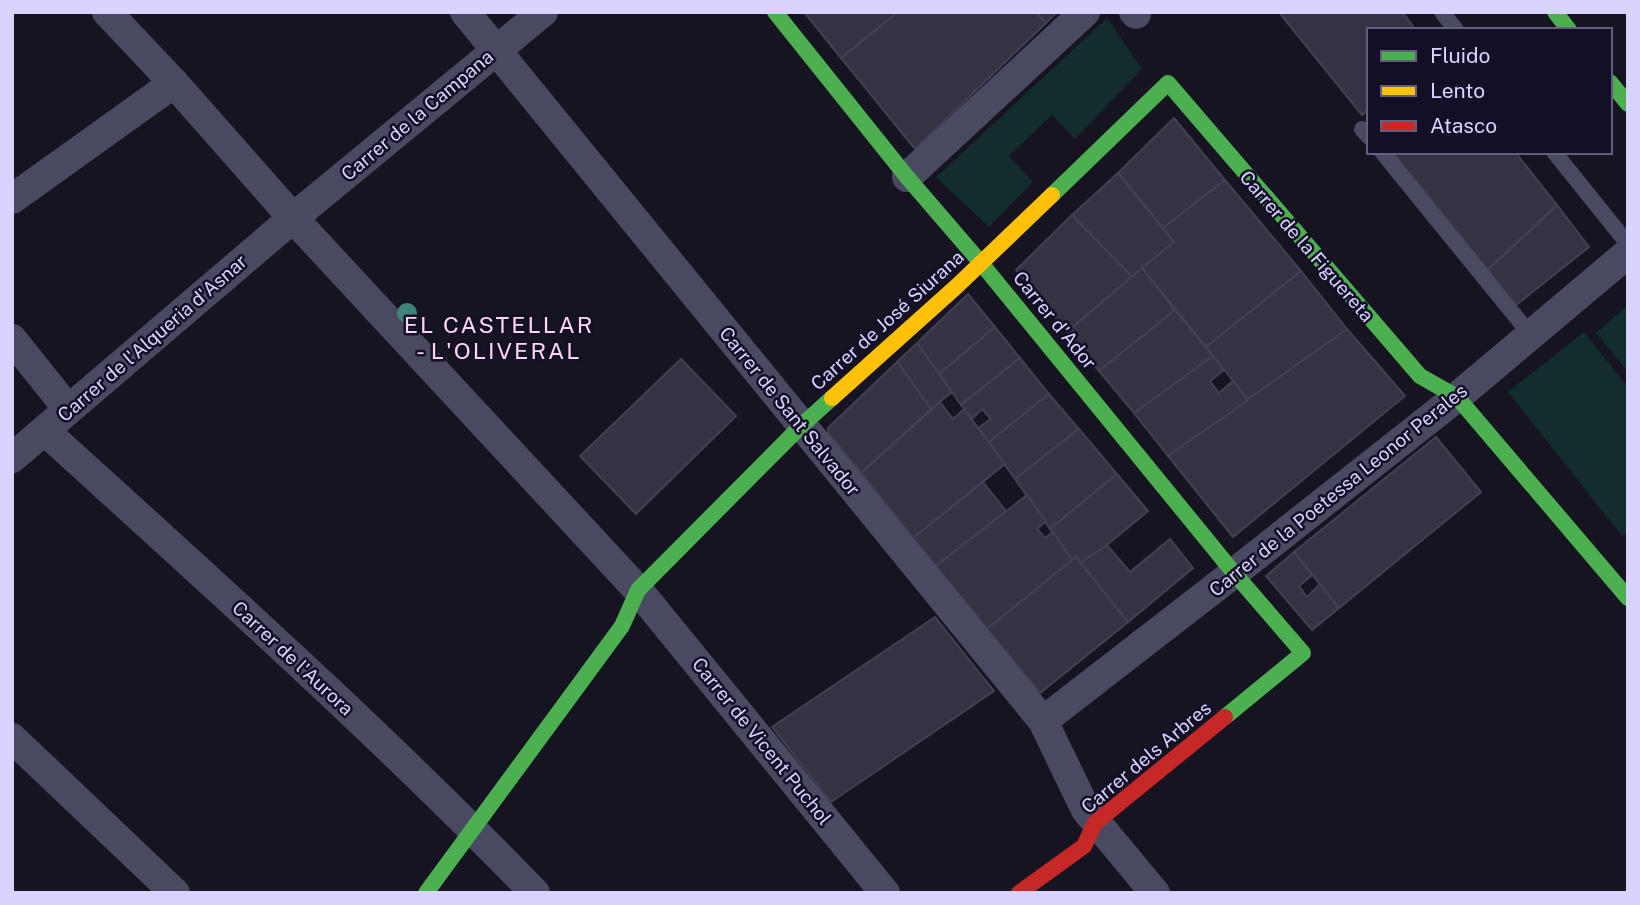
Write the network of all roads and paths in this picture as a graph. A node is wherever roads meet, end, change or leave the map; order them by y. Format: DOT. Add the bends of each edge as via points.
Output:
graph roads {
  1 [pos="107,12"];
  2 [pos="465,12"];
  3 [pos="542,12"];
  4 [pos="775,12"];
  5 [pos="1085,12"];
  6 [pos="1442,12"];
  7 [pos="1555,12"];
  8 [pos="1454,28"];
  9 [pos="1567,28"];
  10 [pos="496,49"];
  11 [pos="174,83"];
  12 [pos="1168,83"];
  13 [pos="1612,84"];
  14 [pos="1628,104"];
  15 [pos="1384,154"];
  16 [pos="1556,154"];
  17 [pos="907,177"];
  18 [pos="12,199"];
  19 [pos="293,218"];
  20 [pos="1628,244"];
  21 [pos="1628,254"];
  22 [pos="981,263"];
  23 [pos="1530,334"];
  24 [pos="12,339"];
  25 [pos="1457,397"];
  26 [pos="68,408"];
  27 [pos="802,425"];
  28 [pos="45,431"];
  29 [pos="12,458"];
  30 [pos="1234,573"];
  31 [pos="638,590"];
  32 [pos="1628,598"];
  33 [pos="1303,653"];
  34 [pos="1043,721"];
  35 [pos="12,738"];
  36 [pos="1095,823"];
  37 [pos="474,830"];
  38 [pos="175,893"];
  39 [pos="426,893"];
  40 [pos="535,893"];
  41 [pos="885,893"];
  42 [pos="1019,893"];
  43 [pos="1155,893"];
  1 -- 11 [label="street, Carrer de Vicent Puchol"];
  2 -- 10 [label="street, Carrer de Sant Salvador"];
  3 -- 10 [label="street, Carrer de la Campana"];
  4 -- 17 [label="street, Carrer d'Ador"];
  5 -- 17 [label="street"];
  6 -- 8 [label="lane"];
  7 -- 9 [label="street"];
  10 -- 19 [label="street, Carrer de la Campana"];
  10 -- 27 [label="street, Carrer de Sant Salvador"];
  11 -- 18 [label="street"];
  11 -- 19 [label="street, Carrer de Vicent Puchol"];
  12 -- 22 [label="street, Carrer de José Siurana"];
  12 -- 25 [label="street, Carrer de la Figuereta" via="1420,376"];
  13 -- 14 [label="street"];
  15 -- 23 [label="lane"];
  16 -- 20 [label="lane"];
  17 -- 22 [label="street, Carrer d'Ador"];
  19 -- 26 [label="street, Carrer de l'Alqueria d'Asnar"];
  19 -- 31 [label="street, Carrer de Vicent Puchol"];
  21 -- 23 [label="street, Carrer de la Poetessa Leonor Perales"];
  22 -- 27 [label="street, Carrer de José Siurana"];
  22 -- 30 [label="street, Carrer d'Ador"];
  23 -- 25 [label="street, Carrer de la Poetessa Leonor Perales"];
  24 -- 26 [label="street"];
  25 -- 30 [label="street, Carrer de la Poetessa Leonor Perales"];
  25 -- 32 [label="street"];
  26 -- 28 [label="street, Carrer de l'Alqueria d'Asnar"];
  27 -- 31 [label="street, Carrer de José Siurana"];
  27 -- 34 [label="street, Carrer de Sant Salvador"];
  28 -- 29 [label="street, Carrer de l'Alqueria d'Asnar"];
  28 -- 37 [label="street, Carrer de l'Aurora" via="290,654"];
  30 -- 33 [label="street, Carrer d'Ador"];
  30 -- 34 [label="street, Carrer de la Poetessa Leonor Perales"];
  31 -- 37 [label="street" via="622,626"];
  31 -- 41 [label="street, Carrer de Vicent Puchol"];
  33 -- 36 [label="street, Carrer dels Arbres"];
  34 -- 36 [label="street, Carrer de Sant Salvador"];
  35 -- 38 [label="street"];
  36 -- 42 [label="street, Carrer dels Arbres" via="1084,846"];
  36 -- 43 [label="street, Carrer de Sant Salvador"];
  37 -- 39 [label="street"];
  37 -- 40 [label="street, Carrer de l'Aurora"];
}
